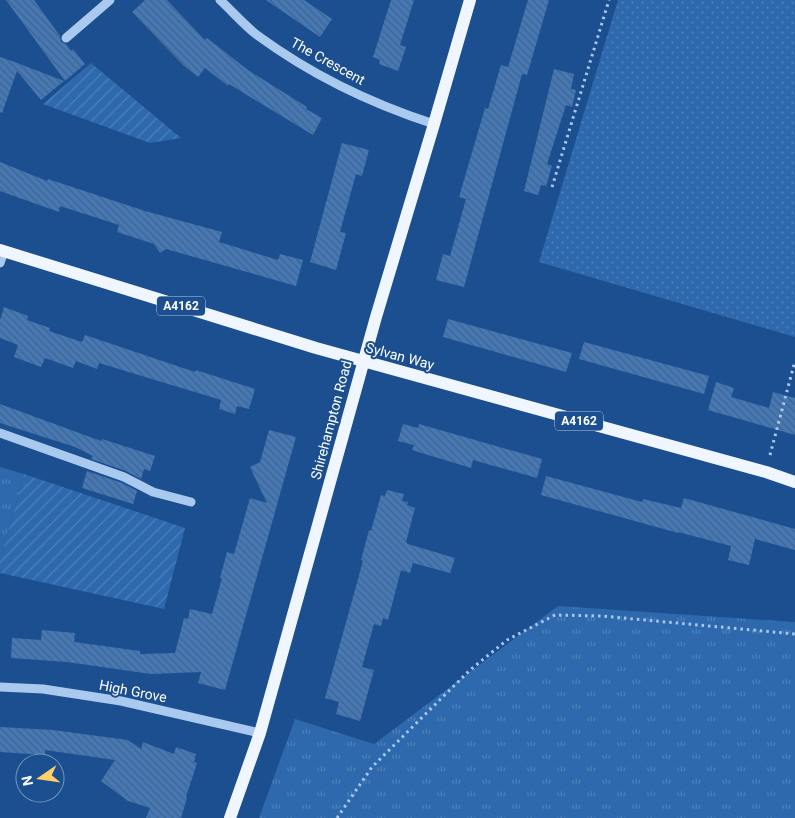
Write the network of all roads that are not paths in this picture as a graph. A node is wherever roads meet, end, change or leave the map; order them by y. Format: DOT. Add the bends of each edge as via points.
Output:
graph roads {
  1 [pos="110,0"];
  2 [pos="220,0"];
  3 [pos="470,0"];
  4 [pos="66,38"];
  5 [pos="434,124"];
  6 [pos="1,255"];
  7 [pos="363,361"];
  8 [pos="0,433"];
  9 [pos="795,482"];
  10 [pos="191,502"];
  11 [pos="0,687"];
  12 [pos="260,733"];
  13 [pos="230,818"];
  1 -- 4 [label="street"];
  2 -- 5 [label="street, The Crescent" via="256,34 299,62 396,112"];
  3 -- 5 [label="main road, Shirehampton Road"];
  5 -- 7 [label="main road, Shirehampton Road"];
  6 -- 7 [label="main road, Sylvan Way / A4162"];
  7 -- 9 [label="main road, Sylvan Way / A4162"];
  7 -- 12 [label="main road, Shirehampton Road"];
  8 -- 10 [label="street" via="124,478 152,492"];
  11 -- 12 [label="street, High Grove" via="43,689 121,700"];
  12 -- 13 [label="main road, Shirehampton Road"];
}
